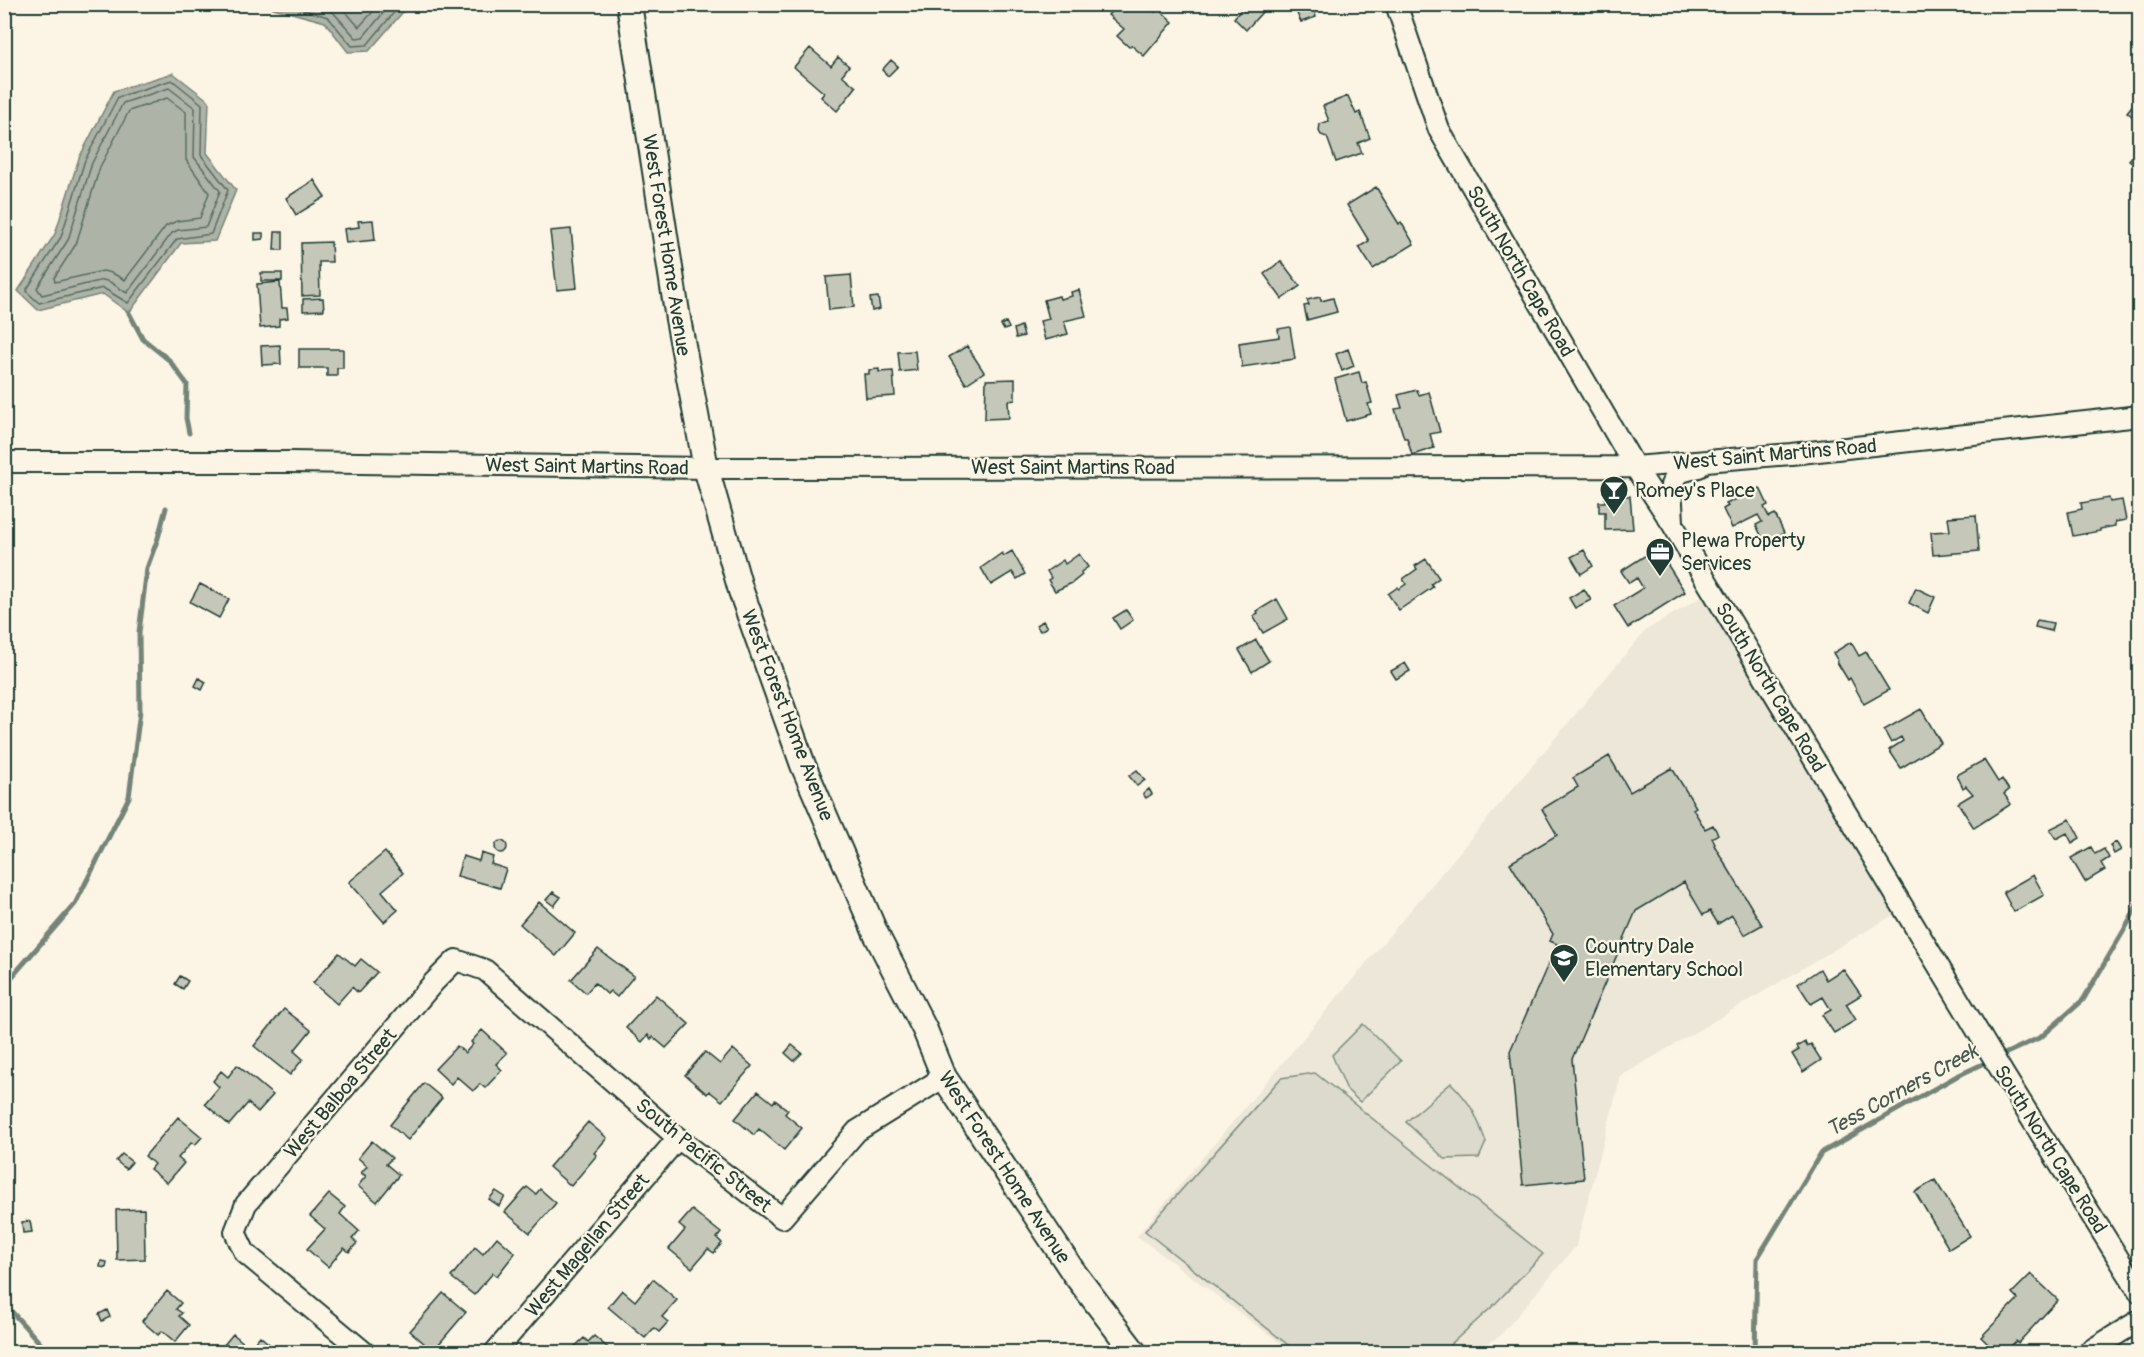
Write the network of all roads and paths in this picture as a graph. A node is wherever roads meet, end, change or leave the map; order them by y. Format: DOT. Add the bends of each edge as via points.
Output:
graph roads {
  1 [pos="629,4"];
  2 [pos="1396,4"];
  3 [pos="2139,416"];
  4 [pos="1726,459"];
  5 [pos="4,462"];
  6 [pos="1635,466"];
  7 [pos="706,468"];
  8 [pos="1673,525"];
  9 [pos="456,960"];
  10 [pos="944,1077"];
  11 [pos="678,1138"];
  12 [pos="2139,1293"];
  13 [pos="2139,1320"];
  14 [pos="364,1353"];
  15 [pos="495,1353"];
  16 [pos="1134,1353"];
  17 [pos="2088,1353"];
  1 -- 7 [label="main road, West Forest Home Avenue" via="678,319"];
  2 -- 6 [label="street, South North Cape Road" via="1438,130"];
  3 -- 4 [label="street, West Saint Martins Road"];
  4 -- 6 [label="street, West Saint Martins Road"];
  4 -- 8 [label="street" via="1678,473 1671,485"];
  5 -- 7 [label="street, West Saint Martins Road"];
  6 -- 7 [label="street, West Saint Martins Road"];
  6 -- 8 [label="street, South North Cape Road"];
  7 -- 10 [label="main road, West Forest Home Avenue" via="741,591 803,765 876,934 925,1030"];
  8 -- 12 [label="street, South North Cape Road"];
  9 -- 11 [label="street, South Pacific Street" via="485,970"];
  9 -- 14 [label="street, West Balboa Street" via="246,1204 235,1232 245,1253"];
  10 -- 11 [label="street, South Pacific Street" via="857,1131 782,1218"];
  10 -- 16 [label="main road, West Forest Home Avenue" via="1074,1274"];
  11 -- 15 [label="street, West Magellan Street"];
  13 -- 17 [label="street"];
}
